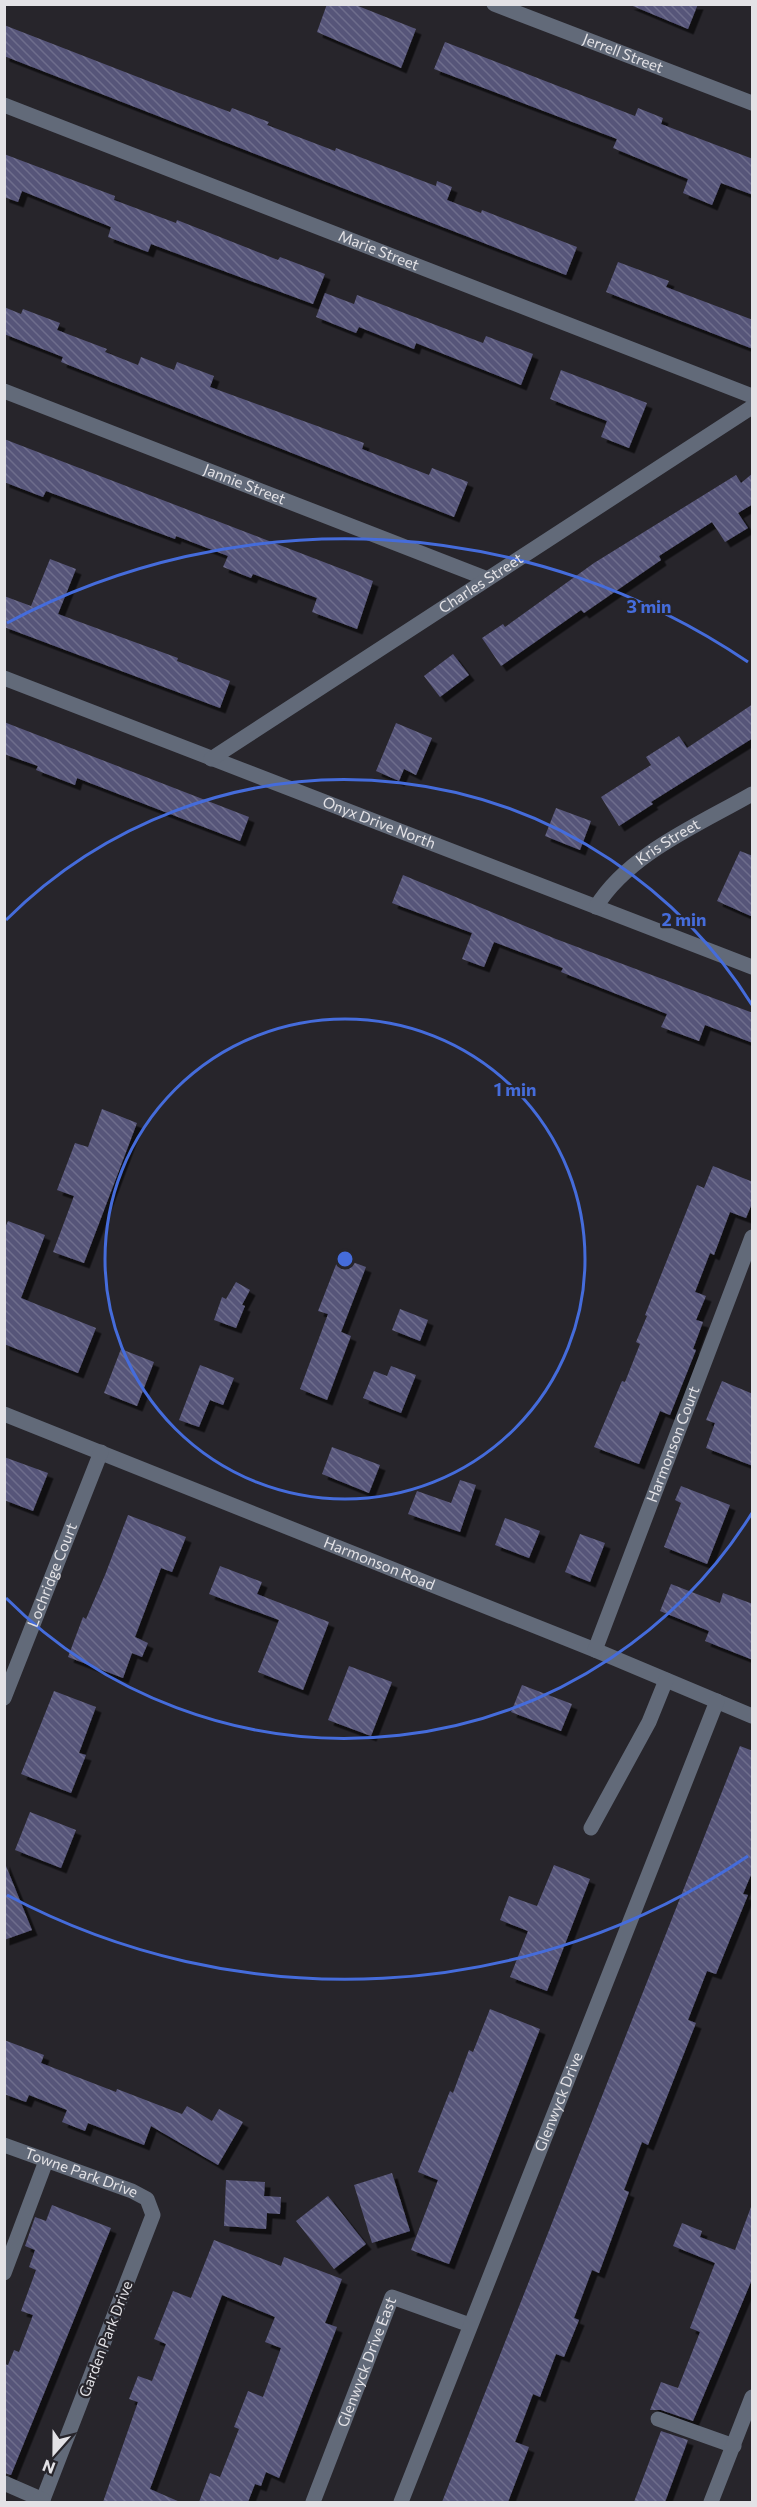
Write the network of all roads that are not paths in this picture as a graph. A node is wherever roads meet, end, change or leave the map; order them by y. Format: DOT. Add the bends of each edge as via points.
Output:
graph roads {
  1 [pos="495,4"];
  2 [pos="753,103"];
  3 [pos="4,105"];
  4 [pos="4,391"];
  5 [pos="753,396"];
  6 [pos="753,407"];
  7 [pos="485,578"];
  8 [pos="4,678"];
  9 [pos="211,759"];
  10 [pos="753,794"];
  11 [pos="596,907"];
  12 [pos="753,967"];
  13 [pos="753,1237"];
  14 [pos="4,1414"];
  15 [pos="101,1452"];
  16 [pos="595,1650"];
  17 [pos="666,1680"];
  18 [pos="4,1698"];
  19 [pos="717,1701"];
  20 [pos="753,1716"];
  21 [pos="591,1828"];
  22 [pos="4,2145"];
  23 [pos="46,2161"];
  24 [pos="152,2208"];
  25 [pos="4,2273"];
  26 [pos="470,2325"];
  27 [pos="753,2397"];
  28 [pos="658,2419"];
  29 [pos="734,2446"];
  30 [pos="4,2483"];
  31 [pos="43,2501"];
  32 [pos="313,2502"];
  33 [pos="401,2502"];
  34 [pos="711,2502"];
  1 -- 2 [label="street, Jerrell Street"];
  3 -- 5 [label="street, Marie Street"];
  4 -- 7 [label="street, Jannie Street"];
  6 -- 7 [label="street, Charles Street"];
  7 -- 9 [label="street, Charles Street"];
  8 -- 9 [label="street, Onyx Drive North"];
  9 -- 11 [label="street, Onyx Drive North"];
  10 -- 11 [label="street, Kris Street" via="642,859 608,887"];
  11 -- 12 [label="street, Onyx Drive North"];
  13 -- 16 [label="street, Harmonson Court"];
  14 -- 15 [label="street, Harmonson Road"];
  15 -- 16 [label="street, Harmonson Road"];
  15 -- 18 [label="street, Lochridge Court"];
  16 -- 17 [label="street, Harmonson Road"];
  17 -- 19 [label="street, Harmonson Road"];
  17 -- 21 [label="street" via="649,1722"];
  19 -- 20 [label="street, Harmonson Road"];
  19 -- 26 [label="street, Glenwyck Drive"];
  22 -- 23 [label="street, Towne Park Drive"];
  23 -- 24 [label="street, Towne Park Drive" via="132,2191 147,2199"];
  23 -- 25 [label="street"];
  24 -- 31 [label="street, Garden Park Drive" via="146,2238"];
  26 -- 32 [label="street, Glenwyck Drive East" via="392,2297"];
  26 -- 33 [label="street, Glenwyck Drive"];
  27 -- 29 [label="street"];
  28 -- 29 [label="street"];
  29 -- 34 [label="street"];
  30 -- 31 [label="street"];
}
